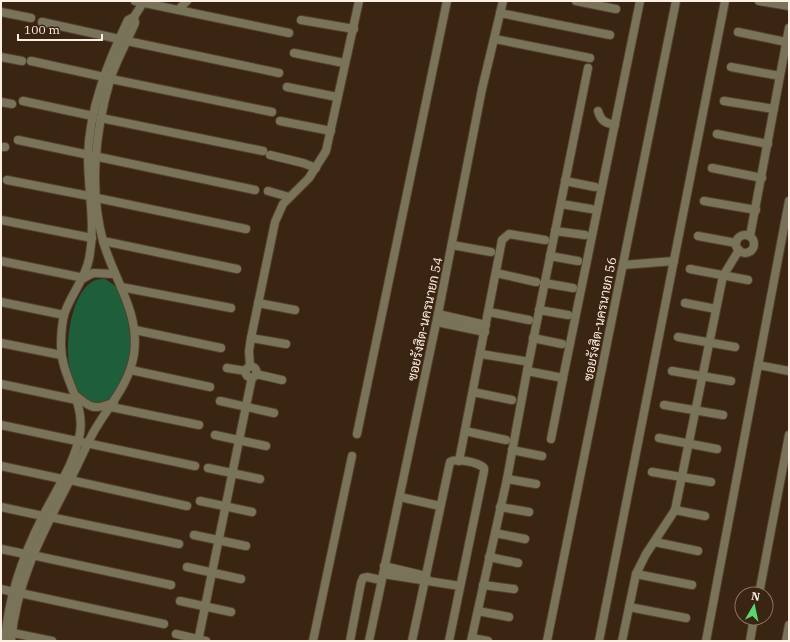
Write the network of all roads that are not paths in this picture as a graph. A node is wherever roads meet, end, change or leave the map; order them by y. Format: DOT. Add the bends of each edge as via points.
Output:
graph roads {
  1 [pos="135,1"];
  2 [pos="187,1"];
  3 [pos="359,1"];
  4 [pos="447,1"];
  5 [pos="503,1"];
  6 [pos="576,1"];
  7 [pos="640,1"];
  8 [pos="676,1"];
  9 [pos="725,1"];
  10 [pos="759,1"];
  11 [pos="144,2"];
  12 [pos="789,6"];
  13 [pos="616,9"];
  14 [pos="178,10"];
  15 [pos="1,12"];
  16 [pos="500,13"];
  17 [pos="31,18"];
  18 [pos="301,20"];
  19 [pos="42,22"];
  20 [pos="789,28"];
  21 [pos="354,29"];
  22 [pos="738,32"];
  23 [pos="289,33"];
  24 [pos="610,35"];
  25 [pos="495,39"];
  26 [pos="123,40"];
  27 [pos="786,42"];
  28 [pos="294,53"];
  29 [pos="1,57"];
  30 [pos="590,58"];
  31 [pos="22,61"];
  32 [pos="31,61"];
  33 [pos="344,63"];
  34 [pos="731,66"];
  35 [pos="588,68"];
  36 [pos="279,73"];
  37 [pos="780,76"];
  38 [pos="107,78"];
  39 [pos="287,87"];
  40 [pos="337,97"];
  41 [pos="23,101"];
  42 [pos="724,101"];
  43 [pos="1,102"];
  44 [pos="12,104"];
  45 [pos="774,109"];
  46 [pos="598,111"];
  47 [pos="272,112"];
  48 [pos="97,117"];
  49 [pos="280,122"];
  50 [pos="615,125"];
  51 [pos="331,132"];
  52 [pos="718,134"];
  53 [pos="18,140"];
  54 [pos="768,144"];
  55 [pos="92,156"];
  56 [pos="316,168"];
  57 [pos="712,168"];
  58 [pos="762,178"];
  59 [pos="7,180"];
  60 [pos="565,181"];
  61 [pos="595,186"];
  62 [pos="255,190"];
  63 [pos="268,191"];
  64 [pos="93,197"];
  65 [pos="290,197"];
  66 [pos="704,201"];
  67 [pos="789,201"];
  68 [pos="561,204"];
  69 [pos="591,209"];
  70 [pos="756,210"];
  71 [pos="1,220"];
  72 [pos="246,229"];
  73 [pos="556,231"];
  74 [pos="585,235"];
  75 [pos="698,236"];
  76 [pos="750,236"];
  77 [pos="92,238"];
  78 [pos="545,240"];
  79 [pos="103,241"];
  80 [pos="452,245"];
  81 [pos="738,247"];
  82 [pos="491,252"];
  83 [pos="550,256"];
  84 [pos="1,261"];
  85 [pos="578,261"];
  86 [pos="674,261"];
  87 [pos="622,265"];
  88 [pos="237,269"];
  89 [pos="690,269"];
  90 [pos="496,273"];
  91 [pos="114,274"];
  92 [pos="723,276"];
  93 [pos="84,278"];
  94 [pos="748,280"];
  95 [pos="536,282"];
  96 [pos="544,283"];
  97 [pos="121,287"];
  98 [pos="572,288"];
  99 [pos="1,302"];
  100 [pos="258,303"];
  101 [pos="685,303"];
  102 [pos="231,308"];
  103 [pos="716,309"];
  104 [pos="295,310"];
  105 [pos="539,310"];
  106 [pos="488,312"];
  107 [pos="64,315"];
  108 [pos="568,315"];
  109 [pos="438,318"];
  110 [pos="529,320"];
  111 [pos="485,329"];
  112 [pos="135,330"];
  113 [pos="678,337"];
  114 [pos="251,338"];
  115 [pos="533,338"];
  116 [pos="1,343"];
  117 [pos="709,343"];
  118 [pos="286,344"];
  119 [pos="562,344"];
  120 [pos="735,347"];
  121 [pos="221,348"];
  122 [pos="481,354"];
  123 [pos="61,355"];
  124 [pos="524,361"];
  125 [pos="758,365"];
  126 [pos="227,368"];
  127 [pos="131,370"];
  128 [pos="528,371"];
  129 [pos="672,371"];
  130 [pos="789,371"];
  131 [pos="251,372"];
  132 [pos="701,377"];
  133 [pos="563,378"];
  134 [pos="282,380"];
  135 [pos="731,382"];
  136 [pos="1,384"];
  137 [pos="210,387"];
  138 [pos="473,392"];
  139 [pos="76,397"];
  140 [pos="512,400"];
  141 [pos="220,401"];
  142 [pos="113,404"];
  143 [pos="664,405"];
  144 [pos="247,407"];
  145 [pos="695,410"];
  146 [pos="274,412"];
  147 [pos="723,415"];
  148 [pos="1,425"];
  149 [pos="199,426"];
  150 [pos="465,431"];
  151 [pos="357,434"];
  152 [pos="215,435"];
  153 [pos="789,435"];
  154 [pos="659,438"];
  155 [pos="551,439"];
  156 [pos="240,440"];
  157 [pos="506,440"];
  158 [pos="78,441"];
  159 [pos="88,443"];
  160 [pos="689,443"];
  161 [pos="266,446"];
  162 [pos="717,448"];
  163 [pos="512,450"];
  164 [pos="352,456"];
  165 [pos="542,456"];
  166 [pos="459,461"];
  167 [pos="1,466"];
  168 [pos="195,466"];
  169 [pos="208,468"];
  170 [pos="652,472"];
  171 [pos="234,473"];
  172 [pos="682,477"];
  173 [pos="66,479"];
  174 [pos="260,479"];
  175 [pos="506,479"];
  176 [pos="711,482"];
  177 [pos="536,484"];
  178 [pos="400,497"];
  179 [pos="200,501"];
  180 [pos="186,506"];
  181 [pos="440,506"];
  182 [pos="1,507"];
  183 [pos="226,507"];
  184 [pos="500,507"];
  185 [pos="675,510"];
  186 [pos="252,512"];
  187 [pos="529,512"];
  188 [pos="705,516"];
  189 [pos="46,517"];
  190 [pos="495,533"];
  191 [pos="194,535"];
  192 [pos="525,538"];
  193 [pos="219,540"];
  194 [pos="655,542"];
  195 [pos="179,544"];
  196 [pos="246,546"];
  197 [pos="1,549"];
  198 [pos="698,551"];
  199 [pos="28,554"];
  200 [pos="489,557"];
  201 [pos="518,563"];
  202 [pos="187,568"];
  203 [pos="212,573"];
  204 [pos="383,573"];
  205 [pos="636,574"];
  206 [pos="241,579"];
  207 [pos="426,579"];
  208 [pos="171,585"];
  209 [pos="483,585"];
  210 [pos="692,585"];
  211 [pos="460,586"];
  212 [pos="761,586"];
  213 [pos="1,589"];
  214 [pos="514,590"];
  215 [pos="16,593"];
  216 [pos="180,601"];
  217 [pos="205,606"];
  218 [pos="629,607"];
  219 [pos="478,611"];
  220 [pos="231,612"];
  221 [pos="509,617"];
  222 [pos="686,618"];
  223 [pos="164,624"];
  224 [pos="789,625"];
  225 [pos="753,626"];
  226 [pos="7,634"];
  227 [pos="176,634"];
  228 [pos="471,639"];
  229 [pos="201,640"];
  230 [pos="4,641"];
  231 [pos="52,641"];
  232 [pos="313,641"];
  233 [pos="350,641"];
  234 [pos="369,641"];
  235 [pos="412,641"];
  236 [pos="449,641"];
  237 [pos="488,641"];
  238 [pos="547,641"];
  239 [pos="599,641"];
  240 [pos="624,641"];
  241 [pos="706,641"];
  242 [pos="750,641"];
  243 [pos="786,641"];
  1 -- 11 [label="street"];
  2 -- 14 [label="street"];
  3 -- 21 [label="street"];
  4 -- 151 [label="street"];
  5 -- 16 [label="street, ซอยรังสิต-นครนายก 54"];
  6 -- 13 [label="street"];
  7 -- 50 [label="street"];
  8 -- 87 [label="street, ซอยรังสิต-นครนายก 56"];
  9 -- 86 [label="street"];
  10 -- 12 [label="street"];
  11 -- 14 [label="street"];
  11 -- 26 [label="street" via="134,17 128,20"];
  14 -- 23 [label="street"];
  15 -- 17 [label="street"];
  16 -- 24 [label="street"];
  16 -- 25 [label="street, ซอยรังสิต-นครนายก 54"];
  18 -- 21 [label="street"];
  19 -- 26 [label="street"];
  20 -- 27 [label="street"];
  21 -- 33 [label="street"];
  22 -- 27 [label="street"];
  25 -- 30 [label="street"];
  25 -- 80 [label="street, ซอยรังสิต-นครนายก 54" via="479,104"];
  26 -- 36 [label="street"];
  26 -- 38 [label="street"];
  27 -- 37 [label="street"];
  28 -- 33 [label="street"];
  29 -- 31 [label="street"];
  32 -- 38 [label="street"];
  33 -- 40 [label="street"];
  34 -- 37 [label="street"];
  35 -- 60 [label="street"];
  37 -- 45 [label="street"];
  38 -- 47 [label="street"];
  38 -- 48 [label="street"];
  39 -- 40 [label="street"];
  40 -- 51 [label="street"];
  41 -- 48 [label="street"];
  42 -- 45 [label="street"];
  43 -- 44 [label="street"];
  45 -- 54 [label="street"];
  46 -- 50 [label="street" via="602,120"];
  48 -- 55 [label="street"];
  48 -- 56 [label="street" via="267,153"];
  49 -- 51 [label="street"];
  50 -- 133 [label="street"];
  51 -- 56 [label="street" via="326,151"];
  52 -- 54 [label="street"];
  53 -- 55 [label="street"];
  54 -- 58 [label="street"];
  55 -- 62 [label="street"];
  55 -- 64 [label="street"];
  56 -- 65 [label="street"];
  57 -- 58 [label="street"];
  58 -- 70 [label="street"];
  59 -- 64 [label="street"];
  60 -- 61 [label="street"];
  60 -- 68 [label="street"];
  63 -- 65 [label="street"];
  64 -- 72 [label="street"];
  64 -- 77 [label="street"];
  64 -- 79 [label="street"];
  65 -- 100 [label="street" via="280,210 273,229"];
  66 -- 70 [label="street"];
  67 -- 125 [label="street"];
  68 -- 69 [label="street"];
  68 -- 73 [label="street"];
  70 -- 76 [label="street"];
  71 -- 77 [label="street"];
  73 -- 74 [label="street"];
  73 -- 83 [label="street"];
  75 -- 81 [label="street"];
  76 -- 81 [label="street" via="741,236"];
  76 -- 81 [label="street" via="754,240 753,249 748,252"];
  77 -- 93 [label="street"];
  78 -- 90 [label="street" via="509,234 505,236"];
  79 -- 88 [label="street"];
  79 -- 91 [label="street"];
  80 -- 82 [label="street"];
  80 -- 109 [label="street, ซอยรังสิต-นครนายก 54"];
  81 -- 92 [label="street"];
  83 -- 85 [label="street"];
  83 -- 96 [label="street"];
  84 -- 93 [label="street"];
  86 -- 87 [label="street"];
  86 -- 239 [label="street"];
  87 -- 238 [label="street, ซอยรังสิต-นครนายก 56"];
  89 -- 92 [label="street"];
  90 -- 95 [label="street"];
  90 -- 106 [label="street"];
  91 -- 93 [label="street" via="93,274"];
  91 -- 97 [label="street"];
  92 -- 94 [label="street"];
  92 -- 103 [label="street"];
  93 -- 107 [label="street"];
  96 -- 98 [label="street"];
  96 -- 105 [label="street"];
  97 -- 102 [label="street"];
  97 -- 112 [label="street" via="131,310"];
  99 -- 107 [label="street"];
  100 -- 104 [label="street"];
  100 -- 114 [label="street"];
  101 -- 103 [label="street"];
  103 -- 117 [label="street"];
  105 -- 108 [label="street"];
  105 -- 115 [label="street"];
  106 -- 110 [label="street"];
  106 -- 111 [label="street"];
  107 -- 123 [label="street"];
  109 -- 111 [label="street"];
  109 -- 178 [label="street, ซอยรังสิต-นครนายก 54"];
  111 -- 122 [label="street"];
  112 -- 121 [label="street"];
  112 -- 127 [label="street"];
  113 -- 117 [label="street"];
  114 -- 118 [label="street"];
  114 -- 131 [label="street"];
  115 -- 119 [label="street"];
  115 -- 128 [label="street"];
  116 -- 123 [label="street"];
  117 -- 120 [label="street"];
  117 -- 132 [label="street"];
  122 -- 124 [label="street"];
  122 -- 138 [label="street"];
  123 -- 139 [label="street" via="63,369"];
  125 -- 130 [label="street"];
  125 -- 241 [label="street"];
  126 -- 131 [label="street"];
  127 -- 137 [label="street"];
  127 -- 142 [label="street"];
  128 -- 133 [label="street"];
  128 -- 163 [label="street"];
  129 -- 132 [label="street"];
  131 -- 134 [label="street"];
  131 -- 144 [label="street"];
  132 -- 135 [label="street"];
  132 -- 145 [label="street"];
  133 -- 155 [label="street"];
  136 -- 139 [label="street"];
  138 -- 140 [label="street"];
  138 -- 150 [label="street"];
  139 -- 142 [label="street" via="93,407"];
  139 -- 158 [label="street" via="81,422"];
  141 -- 144 [label="street"];
  142 -- 149 [label="street"];
  142 -- 159 [label="street"];
  143 -- 145 [label="street"];
  144 -- 146 [label="street"];
  144 -- 156 [label="street"];
  145 -- 147 [label="street"];
  145 -- 160 [label="street"];
  148 -- 158 [label="street"];
  150 -- 157 [label="street"];
  150 -- 166 [label="street"];
  152 -- 156 [label="street"];
  153 -- 212 [label="street"];
  154 -- 160 [label="street"];
  156 -- 161 [label="street"];
  156 -- 171 [label="street"];
  158 -- 159 [label="street"];
  158 -- 173 [label="street"];
  159 -- 168 [label="street"];
  159 -- 173 [label="street"];
  160 -- 162 [label="street"];
  160 -- 172 [label="street"];
  163 -- 165 [label="street"];
  163 -- 175 [label="street"];
  164 -- 232 [label="street"];
  166 -- 181 [label="street" via="450,462"];
  166 -- 211 [label="street" via="484,468"];
  167 -- 173 [label="street"];
  169 -- 171 [label="street"];
  170 -- 172 [label="street"];
  171 -- 174 [label="street"];
  171 -- 183 [label="street"];
  172 -- 176 [label="street"];
  172 -- 185 [label="street"];
  173 -- 180 [label="street"];
  173 -- 189 [label="street"];
  175 -- 177 [label="street"];
  175 -- 184 [label="street"];
  178 -- 181 [label="street"];
  178 -- 204 [label="street, ซอยรังสิต-นครนายก 54"];
  179 -- 183 [label="street"];
  181 -- 207 [label="street"];
  182 -- 189 [label="street"];
  183 -- 186 [label="street"];
  183 -- 193 [label="street"];
  184 -- 187 [label="street"];
  184 -- 190 [label="street"];
  185 -- 188 [label="street"];
  185 -- 194 [label="street"];
  189 -- 195 [label="street"];
  189 -- 199 [label="street"];
  190 -- 192 [label="street"];
  190 -- 200 [label="street"];
  191 -- 193 [label="street"];
  193 -- 196 [label="street"];
  193 -- 203 [label="street"];
  194 -- 198 [label="street"];
  194 -- 205 [label="street"];
  197 -- 199 [label="street"];
  199 -- 208 [label="street"];
  199 -- 215 [label="street"];
  200 -- 201 [label="street"];
  200 -- 209 [label="street"];
  202 -- 203 [label="street"];
  203 -- 206 [label="street"];
  203 -- 217 [label="street"];
  204 -- 207 [label="street"];
  204 -- 233 [label="street" via="363,578 361,582"];
  204 -- 234 [label="street, ซอยรังสิต-นครนายก 54"];
  205 -- 210 [label="street"];
  205 -- 218 [label="street"];
  207 -- 211 [label="street"];
  207 -- 235 [label="street"];
  209 -- 214 [label="street"];
  209 -- 219 [label="street"];
  211 -- 236 [label="street"];
  213 -- 215 [label="street"];
  215 -- 223 [label="street"];
  215 -- 226 [label="street"];
  216 -- 217 [label="street"];
  217 -- 220 [label="street"];
  217 -- 229 [label="street"];
  218 -- 222 [label="street"];
  218 -- 240 [label="street"];
  219 -- 221 [label="street"];
  219 -- 228 [label="street"];
  224 -- 243 [label="street"];
  225 -- 242 [label="street"];
  226 -- 230 [label="street"];
  226 -- 231 [label="street"];
  227 -- 229 [label="street"];
  228 -- 237 [label="street"];
}
